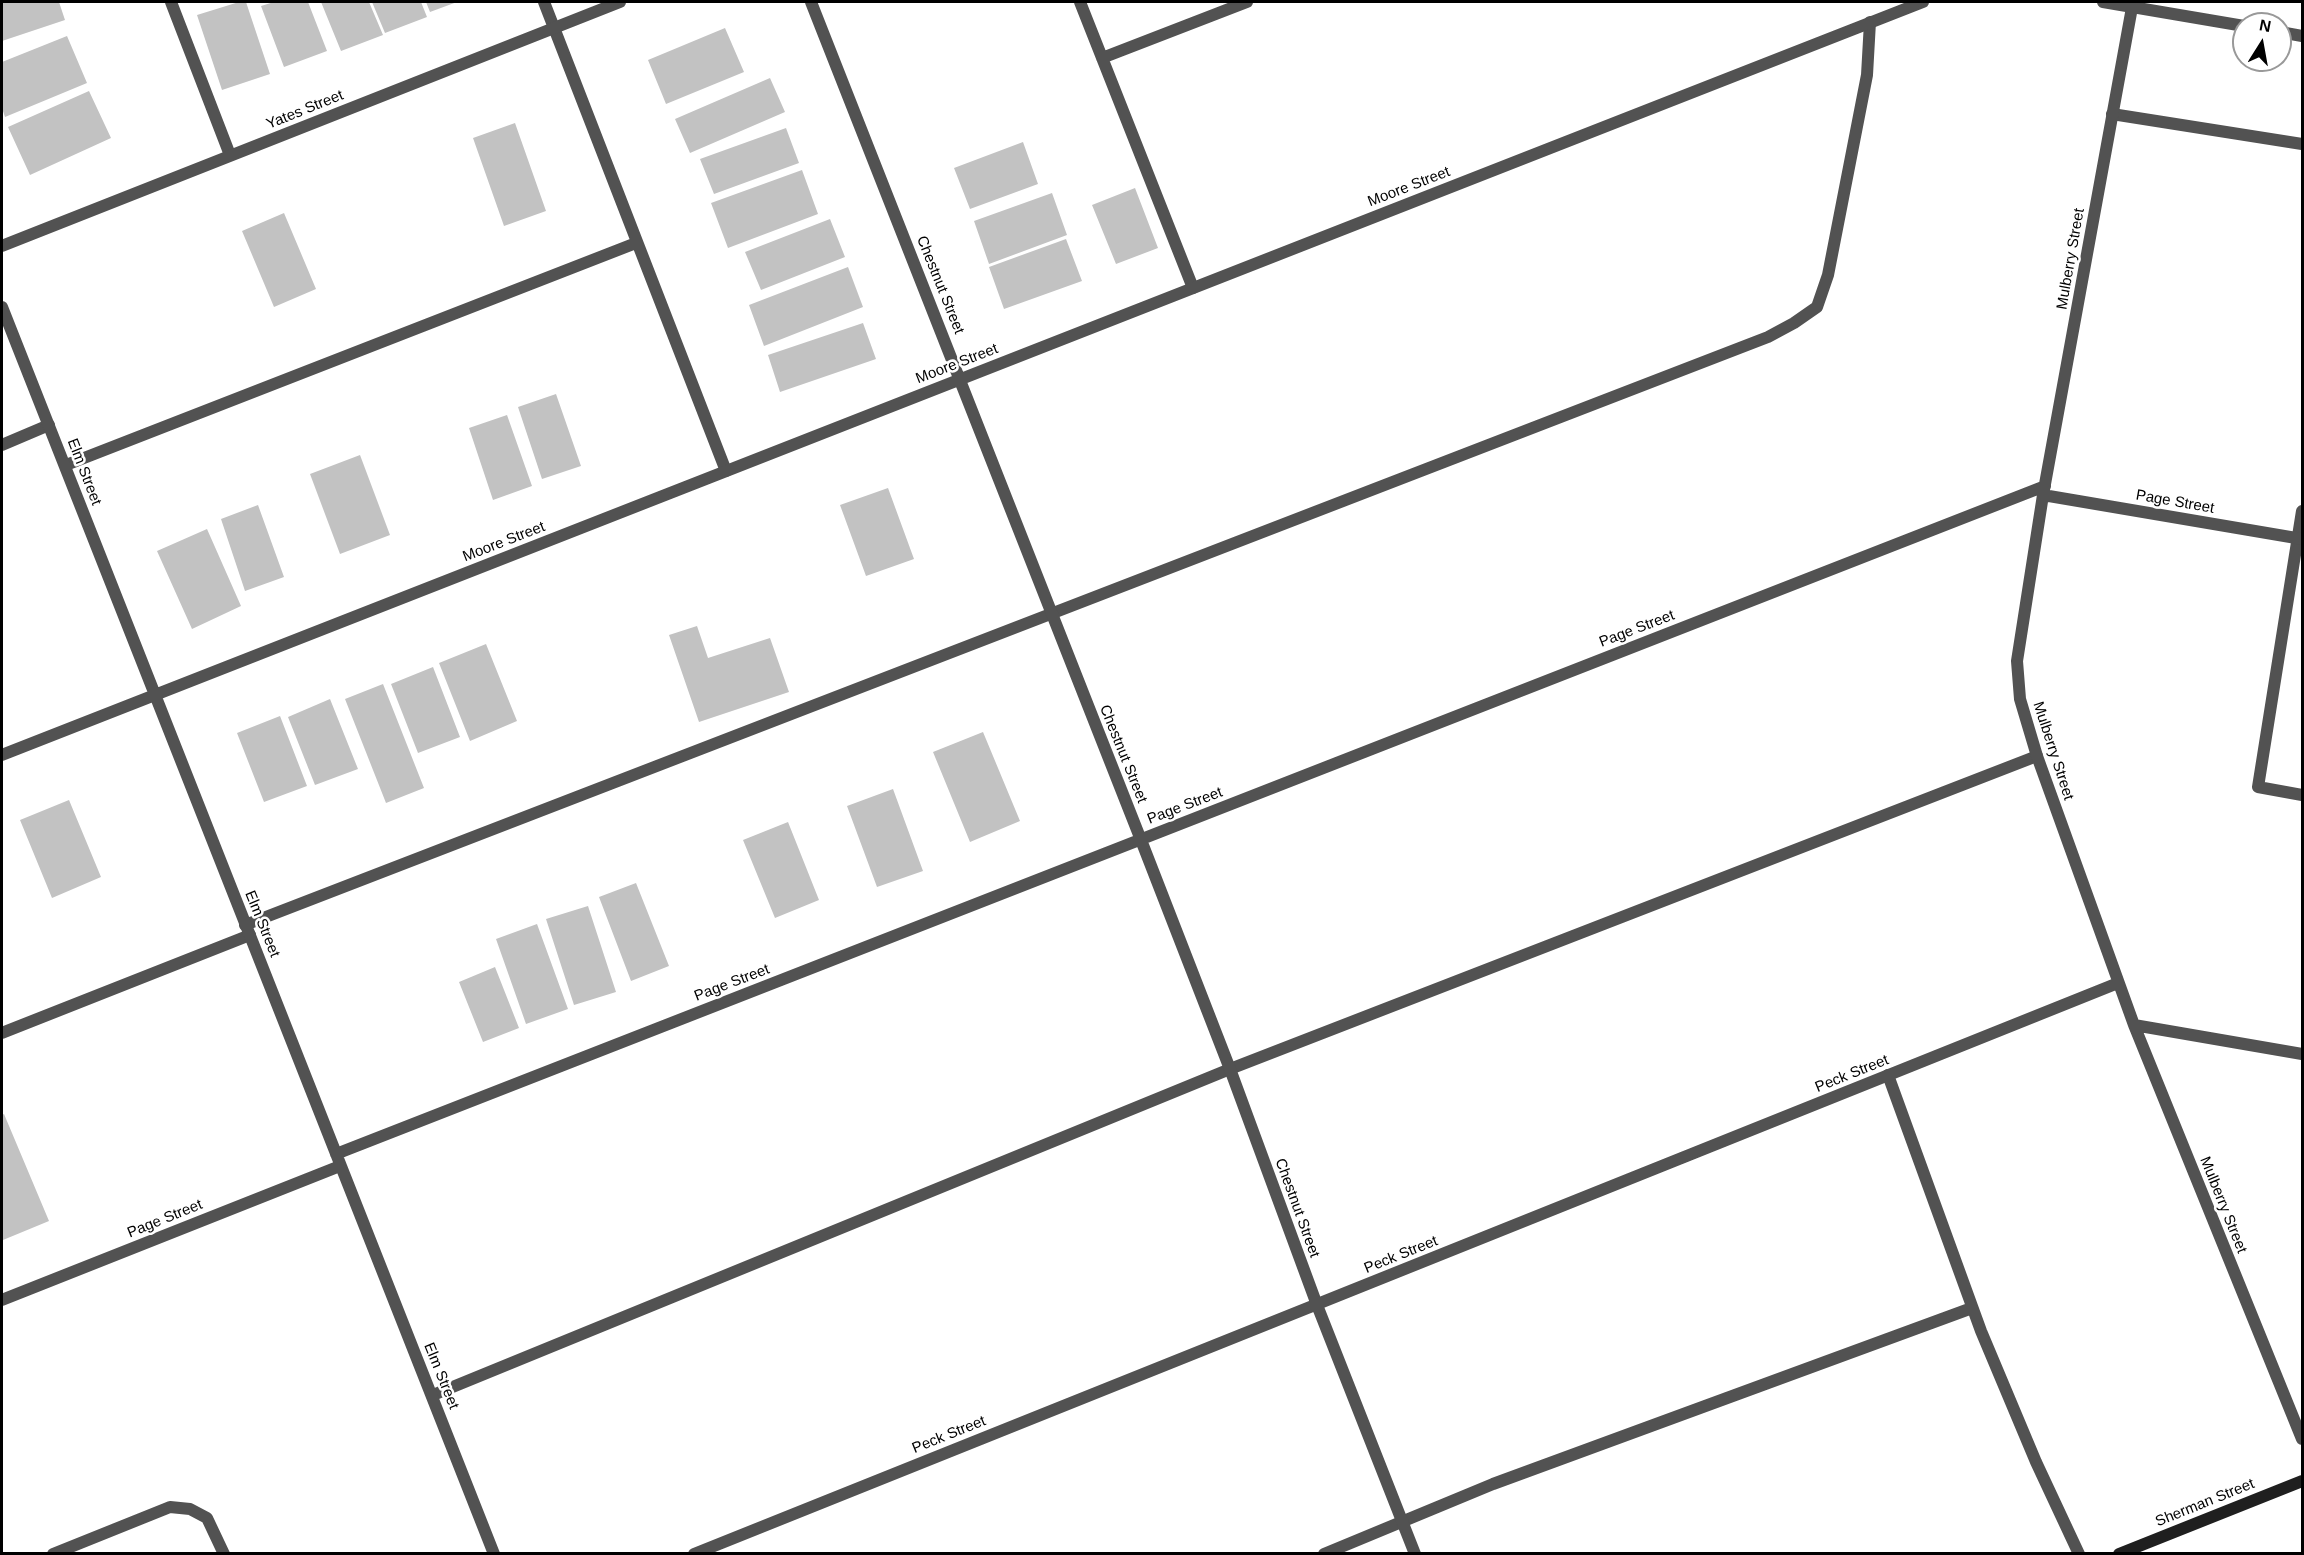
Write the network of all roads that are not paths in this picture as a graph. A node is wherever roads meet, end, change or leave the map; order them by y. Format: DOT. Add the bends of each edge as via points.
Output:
graph roads {
  1 [pos="171,2"];
  2 [pos="544,2"];
  3 [pos="620,2"];
  4 [pos="811,2"];
  5 [pos="1080,2"];
  6 [pos="1247,2"];
  7 [pos="1923,2"];
  8 [pos="2103,2"];
  9 [pos="2132,4"];
  10 [pos="1870,22"];
  11 [pos="2232,24"];
  12 [pos="554,27"];
  13 [pos="1102,58"];
  14 [pos="2112,114"];
  15 [pos="2302,144"];
  16 [pos="230,156"];
  17 [pos="636,243"];
  18 [pos="2,246"];
  19 [pos="1193,288"];
  20 [pos="2,307"];
  21 [pos="961,379"];
  22 [pos="49,425"];
  23 [pos="2,446"];
  24 [pos="66,465"];
  25 [pos="726,471"];
  26 [pos="2044,490"];
  27 [pos="2302,511"];
  28 [pos="2300,539"];
  29 [pos="1050,612"];
  30 [pos="154,696"];
  31 [pos="2,755"];
  32 [pos="2037,756"];
  33 [pos="2302,795"];
  34 [pos="1141,840"];
  35 [pos="248,930"];
  36 [pos="2118,983"];
  37 [pos="2134,1025"];
  38 [pos="2,1034"];
  39 [pos="2302,1054"];
  40 [pos="1230,1069"];
  41 [pos="1888,1075"];
  42 [pos="338,1160"];
  43 [pos="2,1300"];
  44 [pos="1317,1305"];
  45 [pos="1972,1308"];
  46 [pos="433,1395"];
  47 [pos="2302,1439"];
  48 [pos="2302,1480"];
  49 [pos="1403,1522"];
  50 [pos="53,1554"];
  51 [pos="224,1554"];
  52 [pos="494,1554"];
  53 [pos="694,1554"];
  54 [pos="1324,1554"];
  55 [pos="1415,1554"];
  56 [pos="2079,1554"];
  57 [pos="2119,1554"];
  1 -- 16 [label="street"];
  2 -- 12 [label="street"];
  3 -- 12 [label="street, Yates Street"];
  4 -- 21 [label="street, Chestnut Street"];
  5 -- 13 [label="street"];
  6 -- 13 [label="street"];
  7 -- 10 [label="street, Moore Street"];
  8 -- 9 [label="street"];
  9 -- 11 [label="street"];
  9 -- 14 [label="street, Mulberry Street"];
  10 -- 19 [label="street, Moore Street"];
  10 -- 29 [label="street" via="1867,75 1828,275 1817,308 1768,337"];
  12 -- 16 [label="street, Yates Street"];
  12 -- 17 [label="street"];
  13 -- 19 [label="street"];
  14 -- 15 [label="street"];
  14 -- 26 [label="street, Mulberry Street"];
  16 -- 18 [label="street, Yates Street"];
  17 -- 24 [label="street"];
  17 -- 25 [label="street"];
  19 -- 21 [label="street, Moore Street"];
  20 -- 22 [label="street, Elm Street"];
  21 -- 25 [label="street, Moore Street"];
  21 -- 29 [label="street, Chestnut Street"];
  22 -- 23 [label="street"];
  22 -- 24 [label="street, Elm Street"];
  24 -- 30 [label="street, Elm Street"];
  25 -- 30 [label="street, Moore Street"];
  26 -- 28 [label="street, Page Street"];
  26 -- 32 [label="street, Mulberry Street" via="2017,661 2020,699"];
  26 -- 34 [label="street, Page Street"];
  27 -- 28 [label="street"];
  28 -- 33 [label="street" via="2258,787"];
  29 -- 34 [label="street, Chestnut Street"];
  29 -- 35 [label="street"];
  30 -- 31 [label="street, Moore Street"];
  30 -- 35 [label="street, Elm Street"];
  32 -- 36 [label="street, Mulberry Street"];
  32 -- 40 [label="street"];
  34 -- 40 [label="street, Chestnut Street"];
  34 -- 42 [label="street, Page Street"];
  35 -- 38 [label="street"];
  35 -- 42 [label="street, Elm Street"];
  36 -- 37 [label="street, Mulberry Street"];
  36 -- 41 [label="street, Peck Street"];
  37 -- 39 [label="street"];
  37 -- 47 [label="street, Mulberry Street"];
  40 -- 44 [label="street, Chestnut Street"];
  40 -- 46 [label="street"];
  41 -- 44 [label="street, Peck Street"];
  41 -- 45 [label="street"];
  42 -- 43 [label="street, Page Street"];
  42 -- 46 [label="street, Elm Street"];
  44 -- 49 [label="street, Chestnut Street"];
  44 -- 53 [label="street, Peck Street"];
  45 -- 49 [label="street" via="1492,1484"];
  45 -- 56 [label="street"];
  46 -- 52 [label="street, Elm Street"];
  48 -- 57 [label="street, Sherman Street"];
  49 -- 54 [label="street"];
  49 -- 55 [label="street, Chestnut Street"];
  50 -- 51 [label="street" via="170,1507 190,1509 207,1518"];
}
